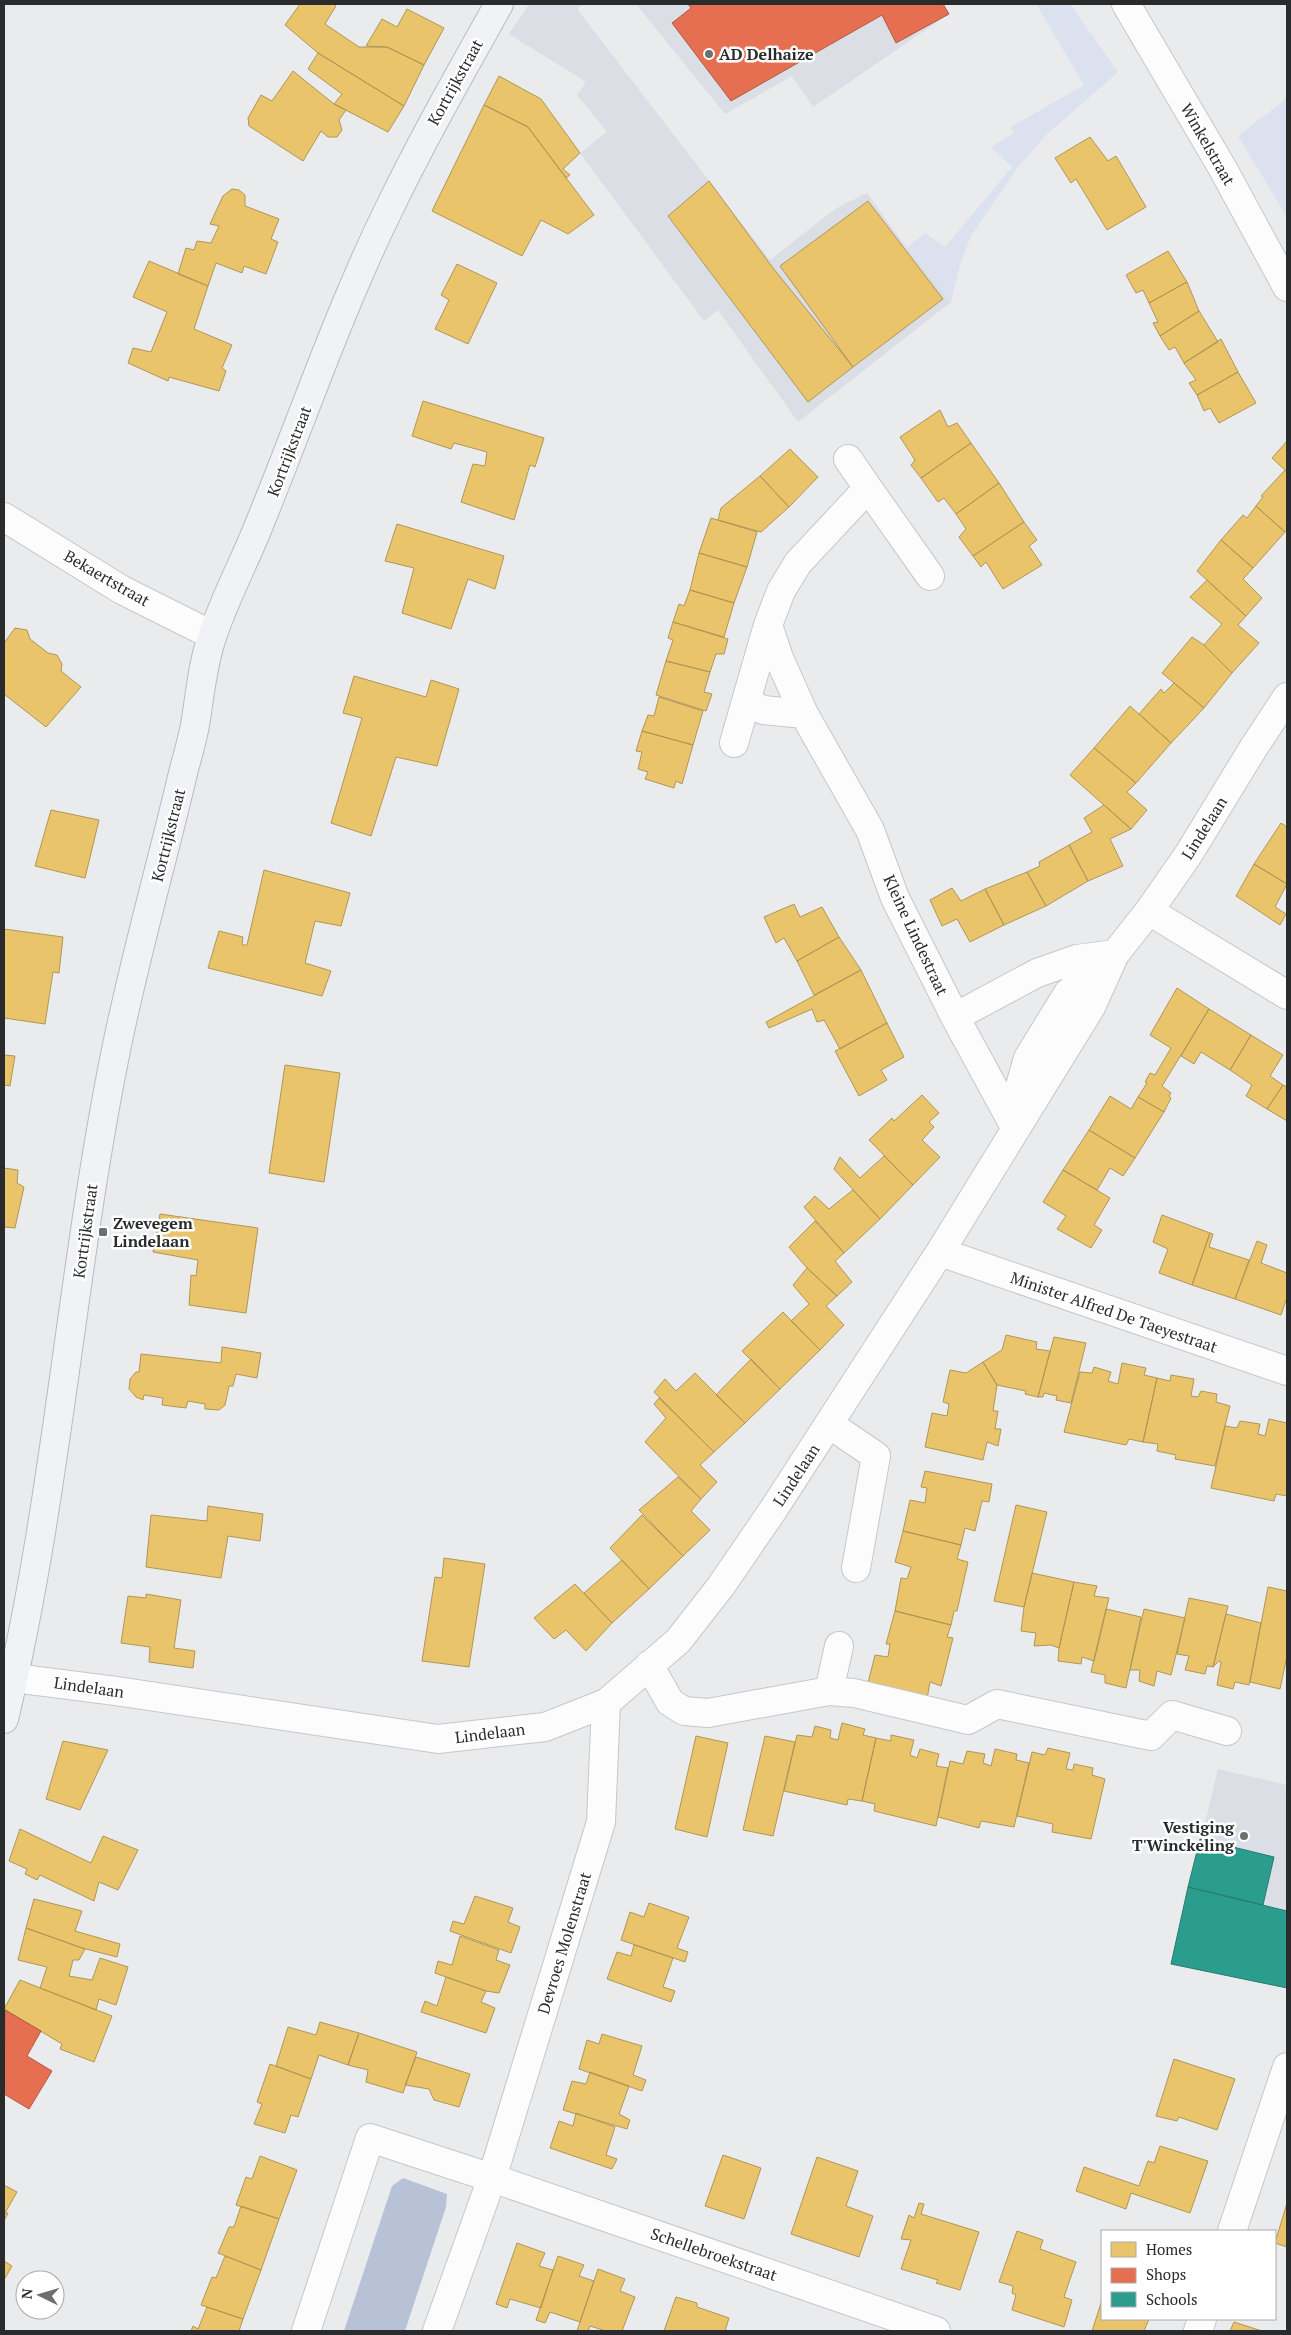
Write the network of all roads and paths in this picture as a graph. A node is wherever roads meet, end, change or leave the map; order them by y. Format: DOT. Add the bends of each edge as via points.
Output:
graph roads {
  1 [pos="499,4"];
  2 [pos="1126,4"];
  3 [pos="1287,287"];
  4 [pos="848,459"];
  5 [pos="868,488"];
  6 [pos="4,516"];
  7 [pos="930,576"];
  8 [pos="768,625"];
  9 [pos="212,635"];
  10 [pos="1287,697"];
  11 [pos="746,701"];
  12 [pos="804,714"];
  13 [pos="734,743"];
  14 [pos="1150,911"];
  15 [pos="1115,954"];
  16 [pos="1287,995"];
  17 [pos="955,1017"];
  18 [pos="1016,1129"];
  19 [pos="940,1252"];
  20 [pos="1287,1371"];
  21 [pos="829,1424"];
  22 [pos="856,1568"];
  23 [pos="839,1646"];
  24 [pos="649,1665"];
  25 [pos="14,1678"];
  26 [pos="829,1691"];
  27 [pos="606,1703"];
  28 [pos="4,1719"];
  29 [pos="1227,1731"];
  30 [pos="1287,2067"];
  31 [pos="492,2178"];
  32 [pos="1232,2230"];
  33 [pos="306,2331"];
  34 [pos="437,2331"];
  35 [pos="936,2331"];
  1 -- 9 [label="main road, Kortrijkstraat" via="386,213"];
  2 -- 3 [label="street, Winkelstraat" via="1223,169"];
  4 -- 5 [label="street"];
  5 -- 7 [label="street"];
  5 -- 8 [label="street" via="798,563 781,591"];
  6 -- 9 [label="street, Bekaertstraat" via="122,590"];
  8 -- 11 [label="street"];
  8 -- 12 [label="street, Kleine Lindestraat"];
  9 -- 25 [label="main road, Kortrijkstraat" via="167,846 145,918 116,1048 82,1244 52,1469"];
  10 -- 14 [label="street, Lindelaan"];
  11 -- 12 [label="street" via="763,710"];
  11 -- 13 [label="street"];
  12 -- 17 [label="street, Kleine Lindestraat" via="870,830 895,898"];
  14 -- 15 [label="street, Lindelaan"];
  14 -- 16 [label="street"];
  15 -- 17 [label="street" via="1077,958 1038,973"];
  15 -- 18 [label="street, Lindelaan" via="1068,993 1028,1058 1018,1093"];
  17 -- 18 [label="street, Kleine Lindestraat"];
  18 -- 19 [label="street, Lindelaan"];
  19 -- 20 [label="street, Minister Alfred De Taeyestraat"];
  19 -- 21 [label="street, Lindelaan"];
  21 -- 22 [label="street" via="879,1447"];
  21 -- 24 [label="street, Lindelaan" via="721,1586 678,1641"];
  23 -- 26 [label="street"];
  24 -- 26 [label="street" via="670,1702 684,1711 708,1713"];
  24 -- 27 [label="street, Lindelaan"];
  25 -- 27 [label="street, Lindelaan" via="438,1739 545,1727"];
  25 -- 28 [label="main road, Kortrijkstraat"];
  26 -- 29 [label="street" via="854,1693 968,1720 997,1704 1150,1736 1172,1715"];
  27 -- 31 [label="street, Devroes Molenstraat" via="601,1822"];
  30 -- 32 [label="street"];
  31 -- 33 [label="street" via="370,2138"];
  31 -- 34 [label="street, Devroes Molenstraat"];
  31 -- 35 [label="street, Schellebroekstraat"];
}
